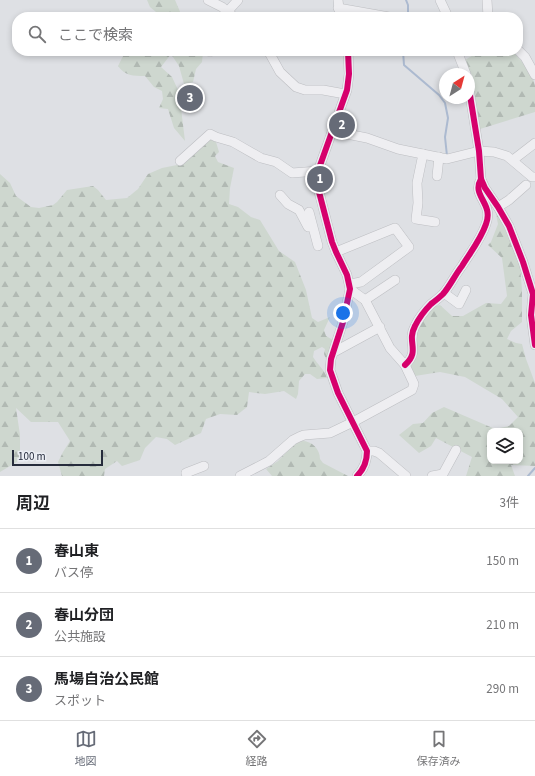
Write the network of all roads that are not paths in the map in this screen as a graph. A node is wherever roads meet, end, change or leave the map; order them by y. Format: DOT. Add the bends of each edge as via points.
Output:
graph roads {
  1 [pos="208,0"];
  2 [pos="238,0"];
  3 [pos="440,0"];
  4 [pos="487,0"];
  5 [pos="338,8"];
  6 [pos="228,12"];
  7 [pos="232,12"];
  8 [pos="364,12"];
  9 [pos="446,12"];
  10 [pos="488,12"];
  11 [pos="523,55"];
  12 [pos="271,56"];
  13 [pos="348,56"];
  14 [pos="459,56"];
  15 [pos="464,68"];
  16 [pos="535,75"];
  17 [pos="345,94"];
  18 [pos="471,104"];
  19 [pos="332,131"];
  20 [pos="535,143"];
  21 [pos="479,151"];
  22 [pos="423,154"];
  23 [pos="440,157"];
  24 [pos="512,160"];
  25 [pos="180,161"];
  26 [pos="318,171"];
  27 [pos="437,176"];
  28 [pos="535,177"];
  29 [pos="481,179"];
  30 [pos="526,185"];
  31 [pos="280,195"];
  32 [pos="323,206"];
  33 [pos="498,207"];
  34 [pos="305,213"];
  35 [pos="435,222"];
  36 [pos="308,227"];
  37 [pos="318,246"];
  38 [pos="336,252"];
  39 [pos="395,280"];
  40 [pos="350,286"];
  41 [pos="466,290"];
  42 [pos="444,293"];
  43 [pos="364,300"];
  44 [pos="380,327"];
  45 [pos="535,345"];
  46 [pos="334,352"];
  47 [pos="405,365"];
  48 [pos="353,422"];
  49 [pos="456,450"];
  50 [pos="367,451"];
  51 [pos="204,466"];
  52 [pos="445,475"];
  53 [pos="188,476"];
  54 [pos="240,476"];
  55 [pos="357,476"];
  56 [pos="406,476"];
  57 [pos="432,476"];
  1 -- 6 [label="street"];
  2 -- 7 [label="street"];
  3 -- 9 [label="street"];
  4 -- 10 [label="street"];
  5 -- 8 [label="street"];
  11 -- 16 [label="street"];
  12 -- 17 [label="street" via="280,72 296,87"];
  13 -- 17 [label="street" via="349,74"];
  14 -- 15 [label="street"];
  17 -- 19 [label="street"];
  18 -- 21 [label="street"];
  19 -- 22 [label="street"];
  19 -- 26 [label="street"];
  20 -- 24 [label="street"];
  21 -- 23 [label="street" via="447,159"];
  21 -- 24 [label="street" via="494,152"];
  21 -- 29 [label="street"];
  22 -- 23 [label="street"];
  22 -- 35 [label="street" via="417,183 416,219"];
  23 -- 27 [label="street"];
  24 -- 28 [label="street"];
  25 -- 26 [label="street" via="210,134 233,142 261,158 276,162 292,173"];
  26 -- 32 [label="street" via="318,188"];
  29 -- 33 [label="street"];
  29 -- 42 [label="street" via="478,188 489,216 477,243"];
  30 -- 33 [label="street"];
  31 -- 34 [label="street" via="288,204"];
  32 -- 34 [label="street"];
  32 -- 38 [label="street"];
  33 -- 45 [label="street" via="509,226 533,294 531,316"];
  34 -- 36 [label="street"];
  34 -- 37 [label="street"];
  38 -- 40 [label="street"];
  38 -- 40 [label="street" via="395,228 409,247 361,282"];
  39 -- 43 [label="street"];
  40 -- 43 [label="street"];
  40 -- 46 [label="street"];
  41 -- 42 [label="street" via="459,304"];
  42 -- 47 [label="street" via="425,312 412,332 413,354"];
  43 -- 44 [label="street"];
  44 -- 46 [label="street"];
  44 -- 47 [label="street" via="390,348"];
  46 -- 48 [label="street" via="330,370"];
  47 -- 48 [label="street" via="414,384 412,390"];
  48 -- 50 [label="street"];
  48 -- 54 [label="street" via="330,433 298,437 269,461"];
  49 -- 52 [label="street"];
  50 -- 55 [label="street" via="367,461"];
  50 -- 56 [label="street" via="379,453"];
  51 -- 53 [label="street" via="186,473"];
  52 -- 57 [label="street"];
}
